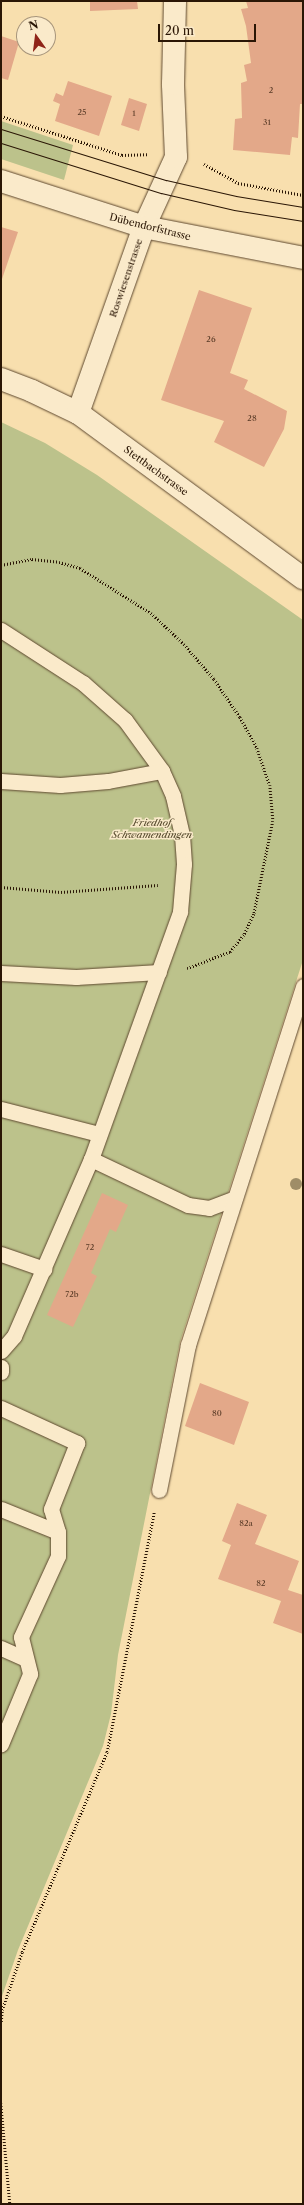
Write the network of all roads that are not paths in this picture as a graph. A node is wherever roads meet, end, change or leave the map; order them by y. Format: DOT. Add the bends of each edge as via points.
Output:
graph roads {
  1 [pos="175,1"];
  2 [pos="1,181"];
  3 [pos="144,227"];
  4 [pos="303,258"];
  5 [pos="1,379"];
  6 [pos="78,413"];
  7 [pos="303,578"];
  8 [pos="1,630"];
  9 [pos="162,771"];
  10 [pos="1,781"];
  11 [pos="160,972"];
  12 [pos="1,973"];
  13 [pos="303,986"];
  14 [pos="1,1109"];
  15 [pos="99,1134"];
  16 [pos="91,1159"];
  17 [pos="233,1199"];
  18 [pos="1,1254"];
  19 [pos="44,1269"];
  20 [pos="1,1351"];
  21 [pos="1,1367"];
  22 [pos="1,1372"];
  23 [pos="1,1408"];
  24 [pos="159,1490"];
  25 [pos="1,1509"];
  26 [pos="58,1532"];
  27 [pos="1,1648"];
  28 [pos="26,1659"];
  29 [pos="1,1744"];
  1 -- 3 [label="street, Roswiesenstrasse" via="176,157"];
  2 -- 3 [label="street, Dübendorfstrasse"];
  3 -- 4 [label="street, Dübendorfstrasse"];
  3 -- 6 [label="street, Roswiesenstrasse"];
  5 -- 6 [label="street, Stettbachstrasse"];
  6 -- 7 [label="street, Stettbachstrasse"];
  8 -- 9 [label="lane" via="83,683 125,720"];
  9 -- 10 [label="lane" via="60,785"];
  9 -- 11 [label="lane" via="173,796 182,834 183,883 180,912"];
  11 -- 12 [label="lane" via="76,977"];
  11 -- 15 [label="lane"];
  13 -- 17 [label="lane"];
  14 -- 15 [label="lane"];
  15 -- 16 [label="lane"];
  16 -- 17 [label="lane" via="188,1206 209,1208"];
  16 -- 19 [label="lane"];
  17 -- 24 [label="lane" via="188,1345"];
  18 -- 19 [label="lane"];
  19 -- 20 [label="lane" via="14,1336"];
  21 -- 22 [label="lane"];
  23 -- 26 [label="lane" via="77,1443 51,1509"];
  25 -- 26 [label="lane"];
  26 -- 28 [label="lane" via="58,1556 21,1637"];
  27 -- 28 [label="lane"];
  28 -- 29 [label="lane" via="30,1674"];
}
